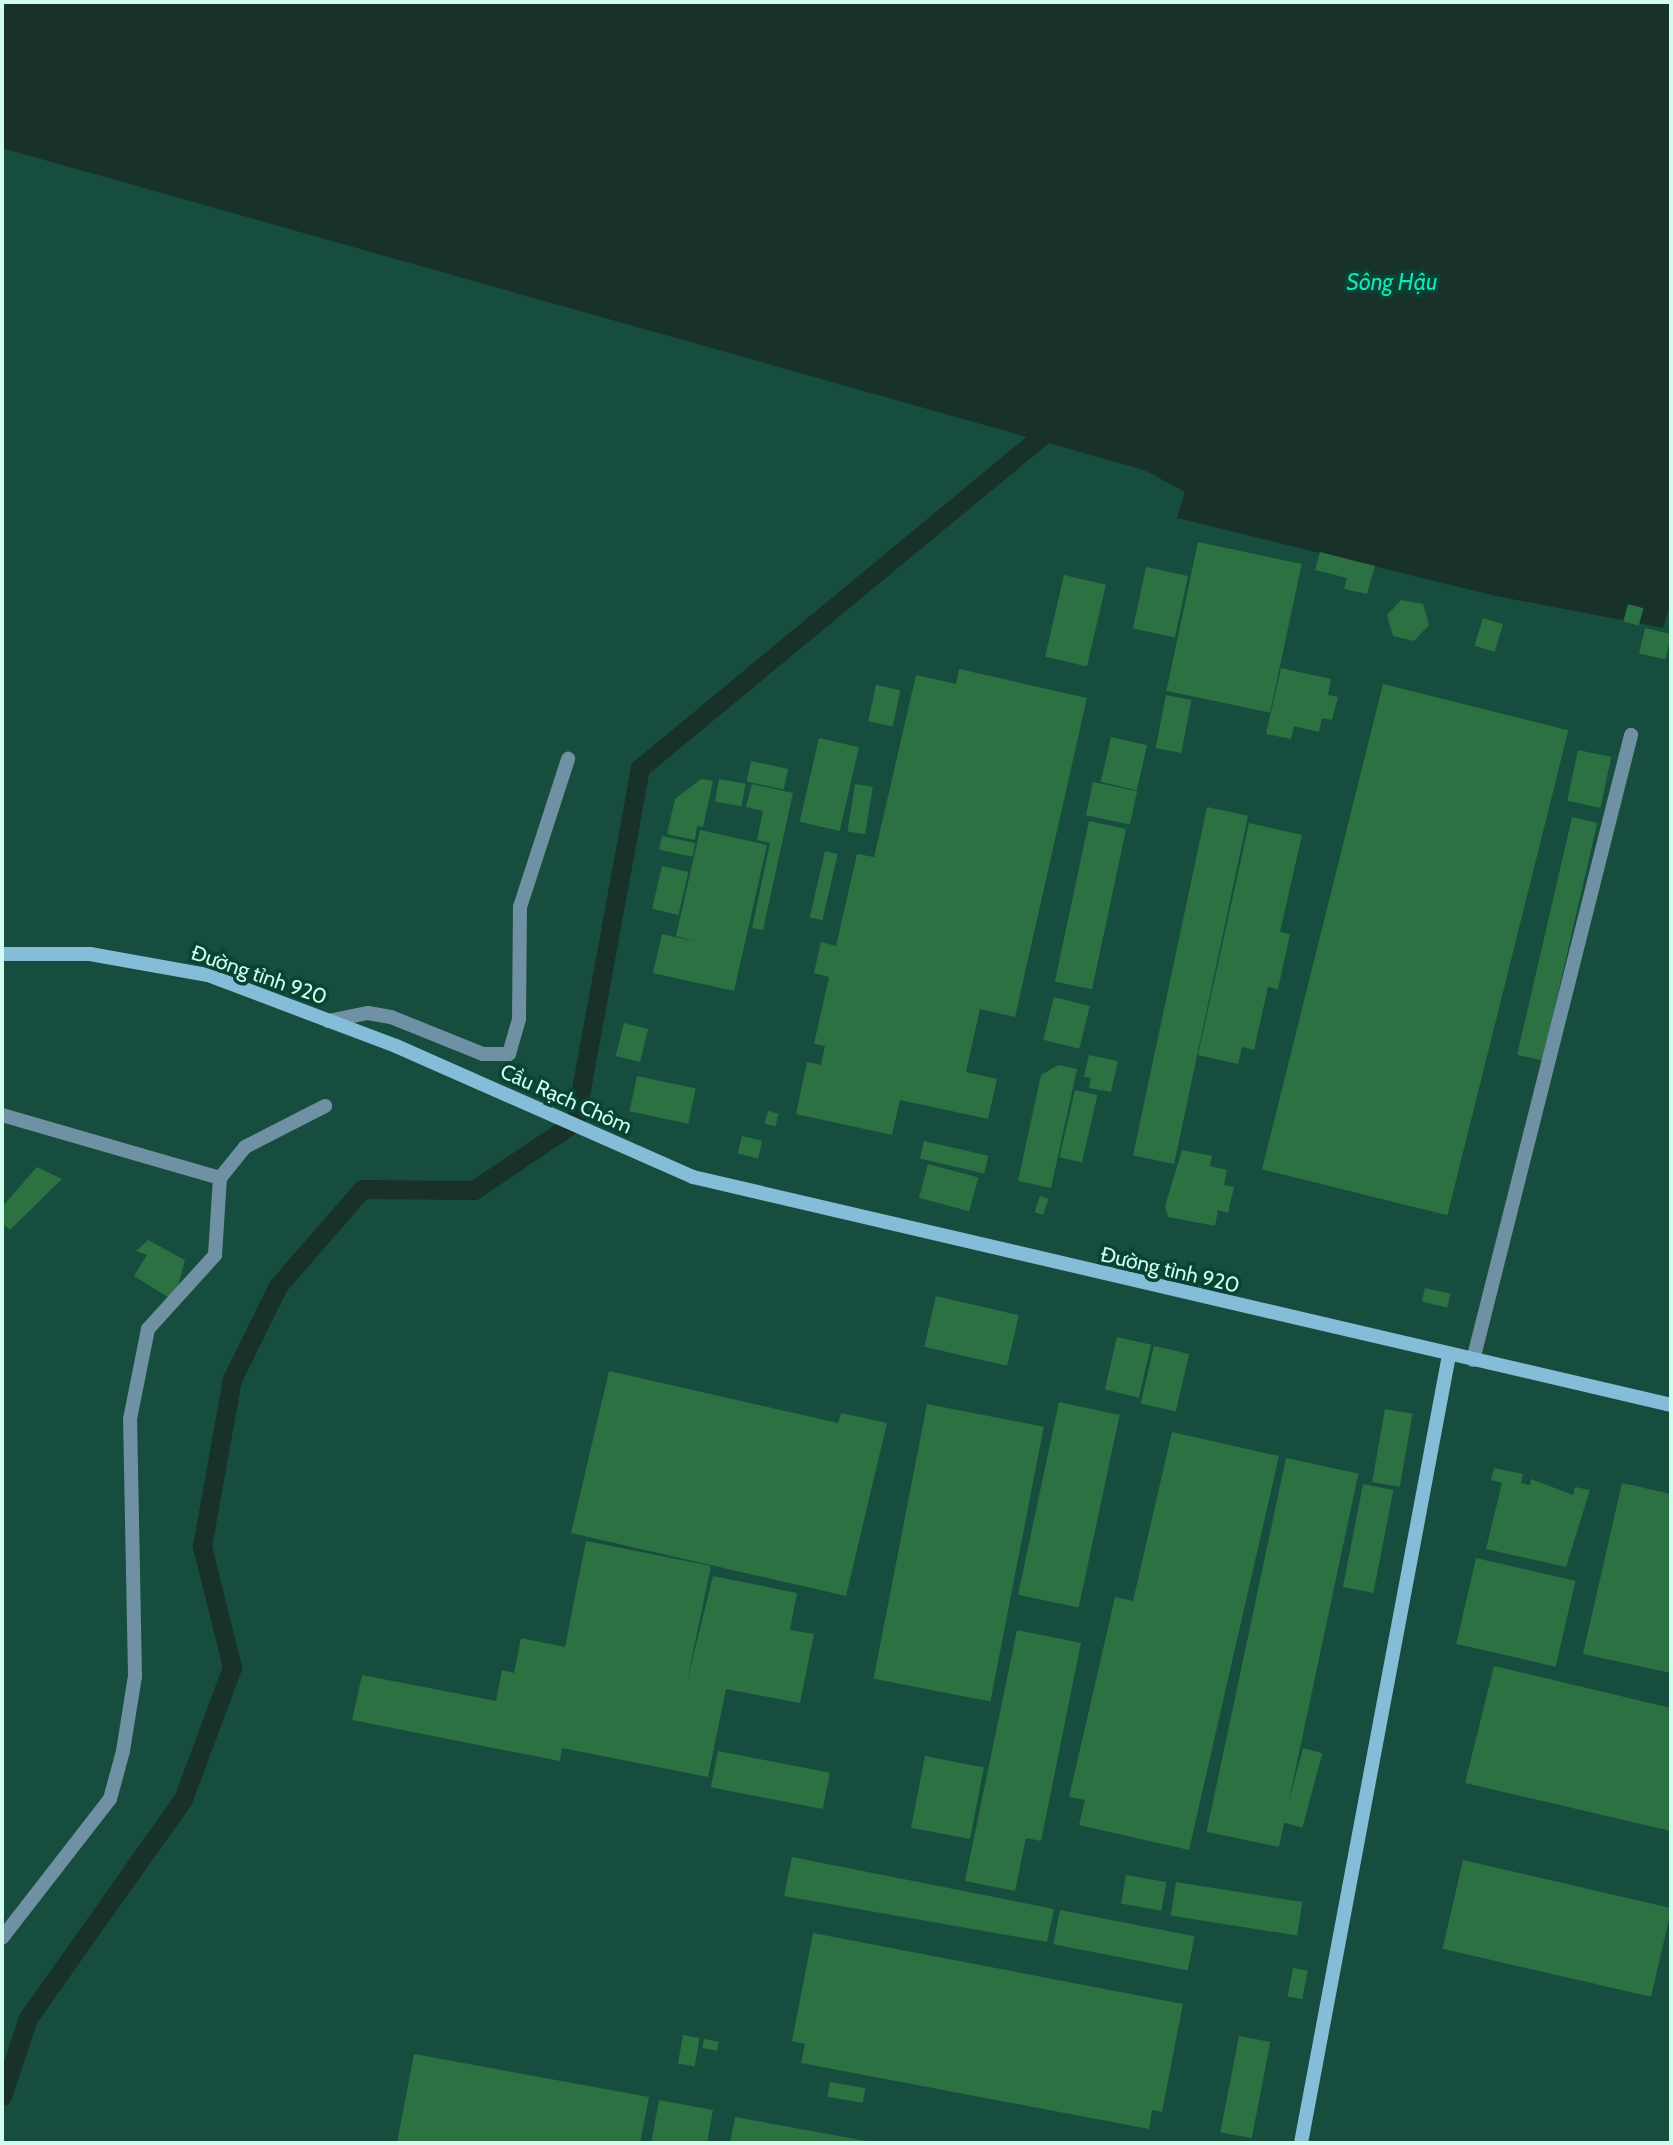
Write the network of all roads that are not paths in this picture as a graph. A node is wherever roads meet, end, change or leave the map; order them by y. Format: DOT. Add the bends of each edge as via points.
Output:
graph roads {
  1 [pos="1631,735"];
  2 [pos="568,759"];
  3 [pos="2,954"];
  4 [pos="328,1021"];
  5 [pos="452,1071"];
  6 [pos="325,1106"];
  7 [pos="2,1115"];
  8 [pos="663,1166"];
  9 [pos="220,1178"];
  10 [pos="1449,1355"];
  11 [pos="1473,1360"];
  12 [pos="1671,1405"];
  13 [pos="2,1938"];
  14 [pos="1301,2143"];
  1 -- 11 [label="street"];
  2 -- 4 [label="street" via="520,907 519,1019 509,1054 482,1054 379,1015"];
  3 -- 4 [label="main road, Đường tỉnh 920" via="90,954 163,965"];
  4 -- 5 [label="main road, Đường tỉnh 920"];
  5 -- 8 [label="main road, Cầu Rạch Chôm"];
  6 -- 9 [label="street" via="245,1147"];
  7 -- 9 [label="street"];
  8 -- 10 [label="main road, Đường tỉnh 920"];
  9 -- 13 [label="street" via="215,1255 148,1329 135,1376 130,1419 135,1676 110,1799"];
  10 -- 11 [label="main road, Đường tỉnh 920"];
  10 -- 14 [label="main road"];
  11 -- 12 [label="main road, Đường tỉnh 920"];
}
